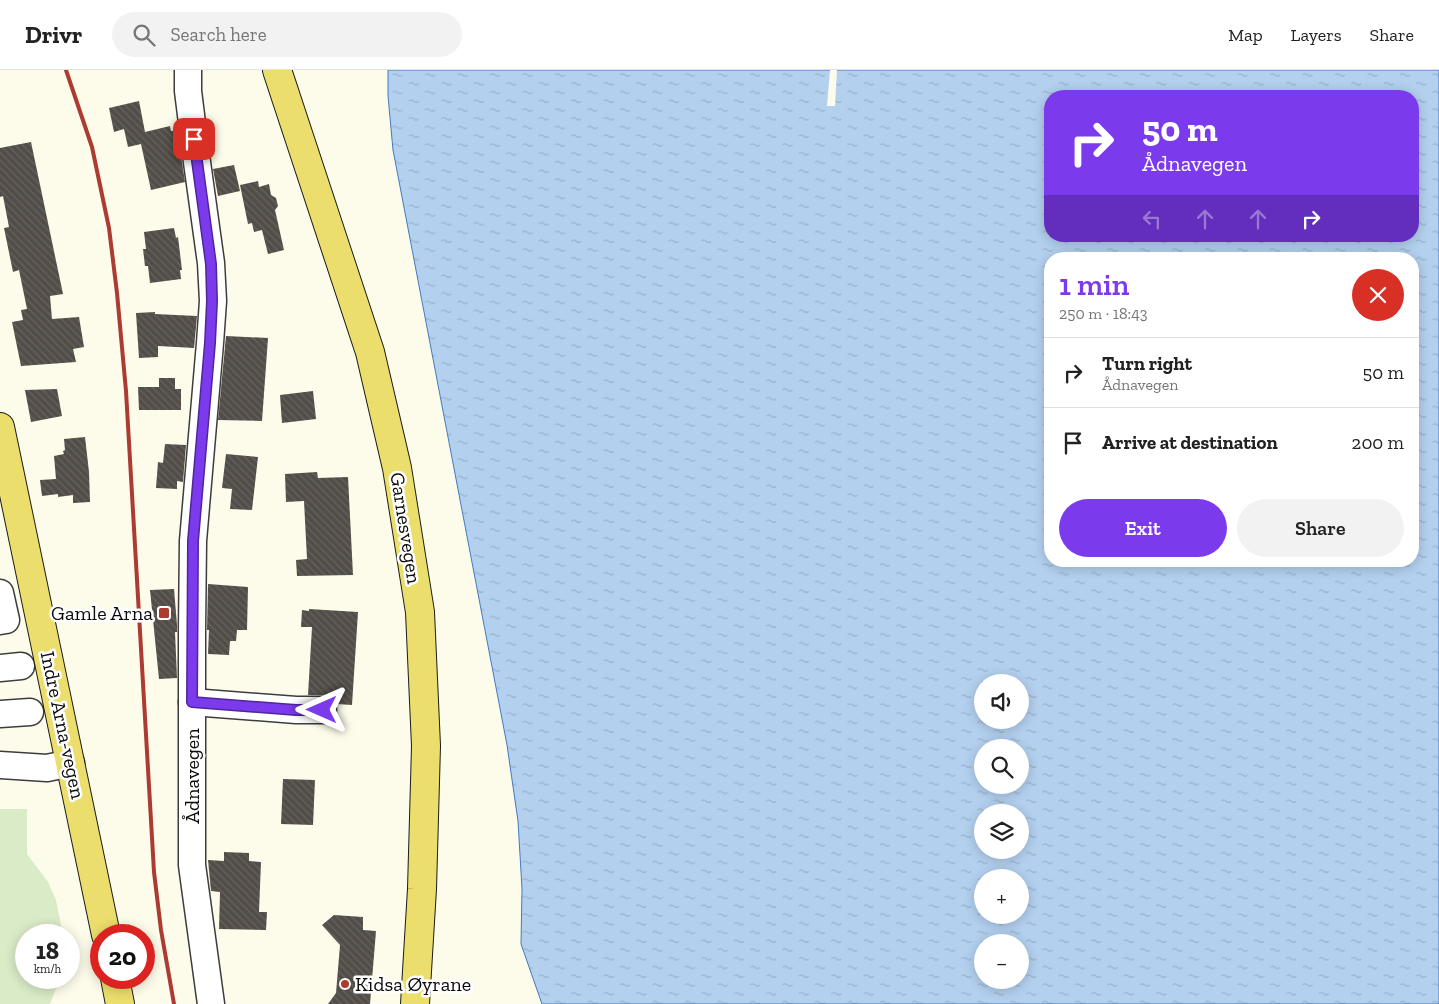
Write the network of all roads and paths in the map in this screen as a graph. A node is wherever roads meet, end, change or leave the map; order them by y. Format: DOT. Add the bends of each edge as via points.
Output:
graph roads {
  1 [pos="188,70"];
  2 [pos="277,70"];
  3 [pos="0,427"];
  4 [pos="0,593"];
  5 [pos="3,620"];
  6 [pos="192,702"];
  7 [pos="322,710"];
  8 [pos="30,712"];
  9 [pos="0,714"];
  10 [pos="71,763"];
  11 [pos="0,765"];
  12 [pos="104,924"];
  13 [pos="117,989"];
  14 [pos="120,1004"];
  15 [pos="212,1004"];
  16 [pos="414,1004"];
  1 -- 6 [label="street, Ådnavegen" via="211,264 212,301 193,541"];
  2 -- 16 [label="main road, Garnesvegen" via="370,352 397,468 420,612 426,746 422,889"];
  3 -- 10 [label="main road, Indre Arna-vegen"];
  4 -- 5 [label="street"];
  6 -- 7 [label="street"];
  6 -- 15 [label="street, Ådnavegen" via="192,866"];
  8 -- 9 [label="street"];
  10 -- 11 [label="street" via="48,768"];
  10 -- 12 [label="main road, Indre Arna-vegen"];
  13 -- 14 [label="main road"];
}
